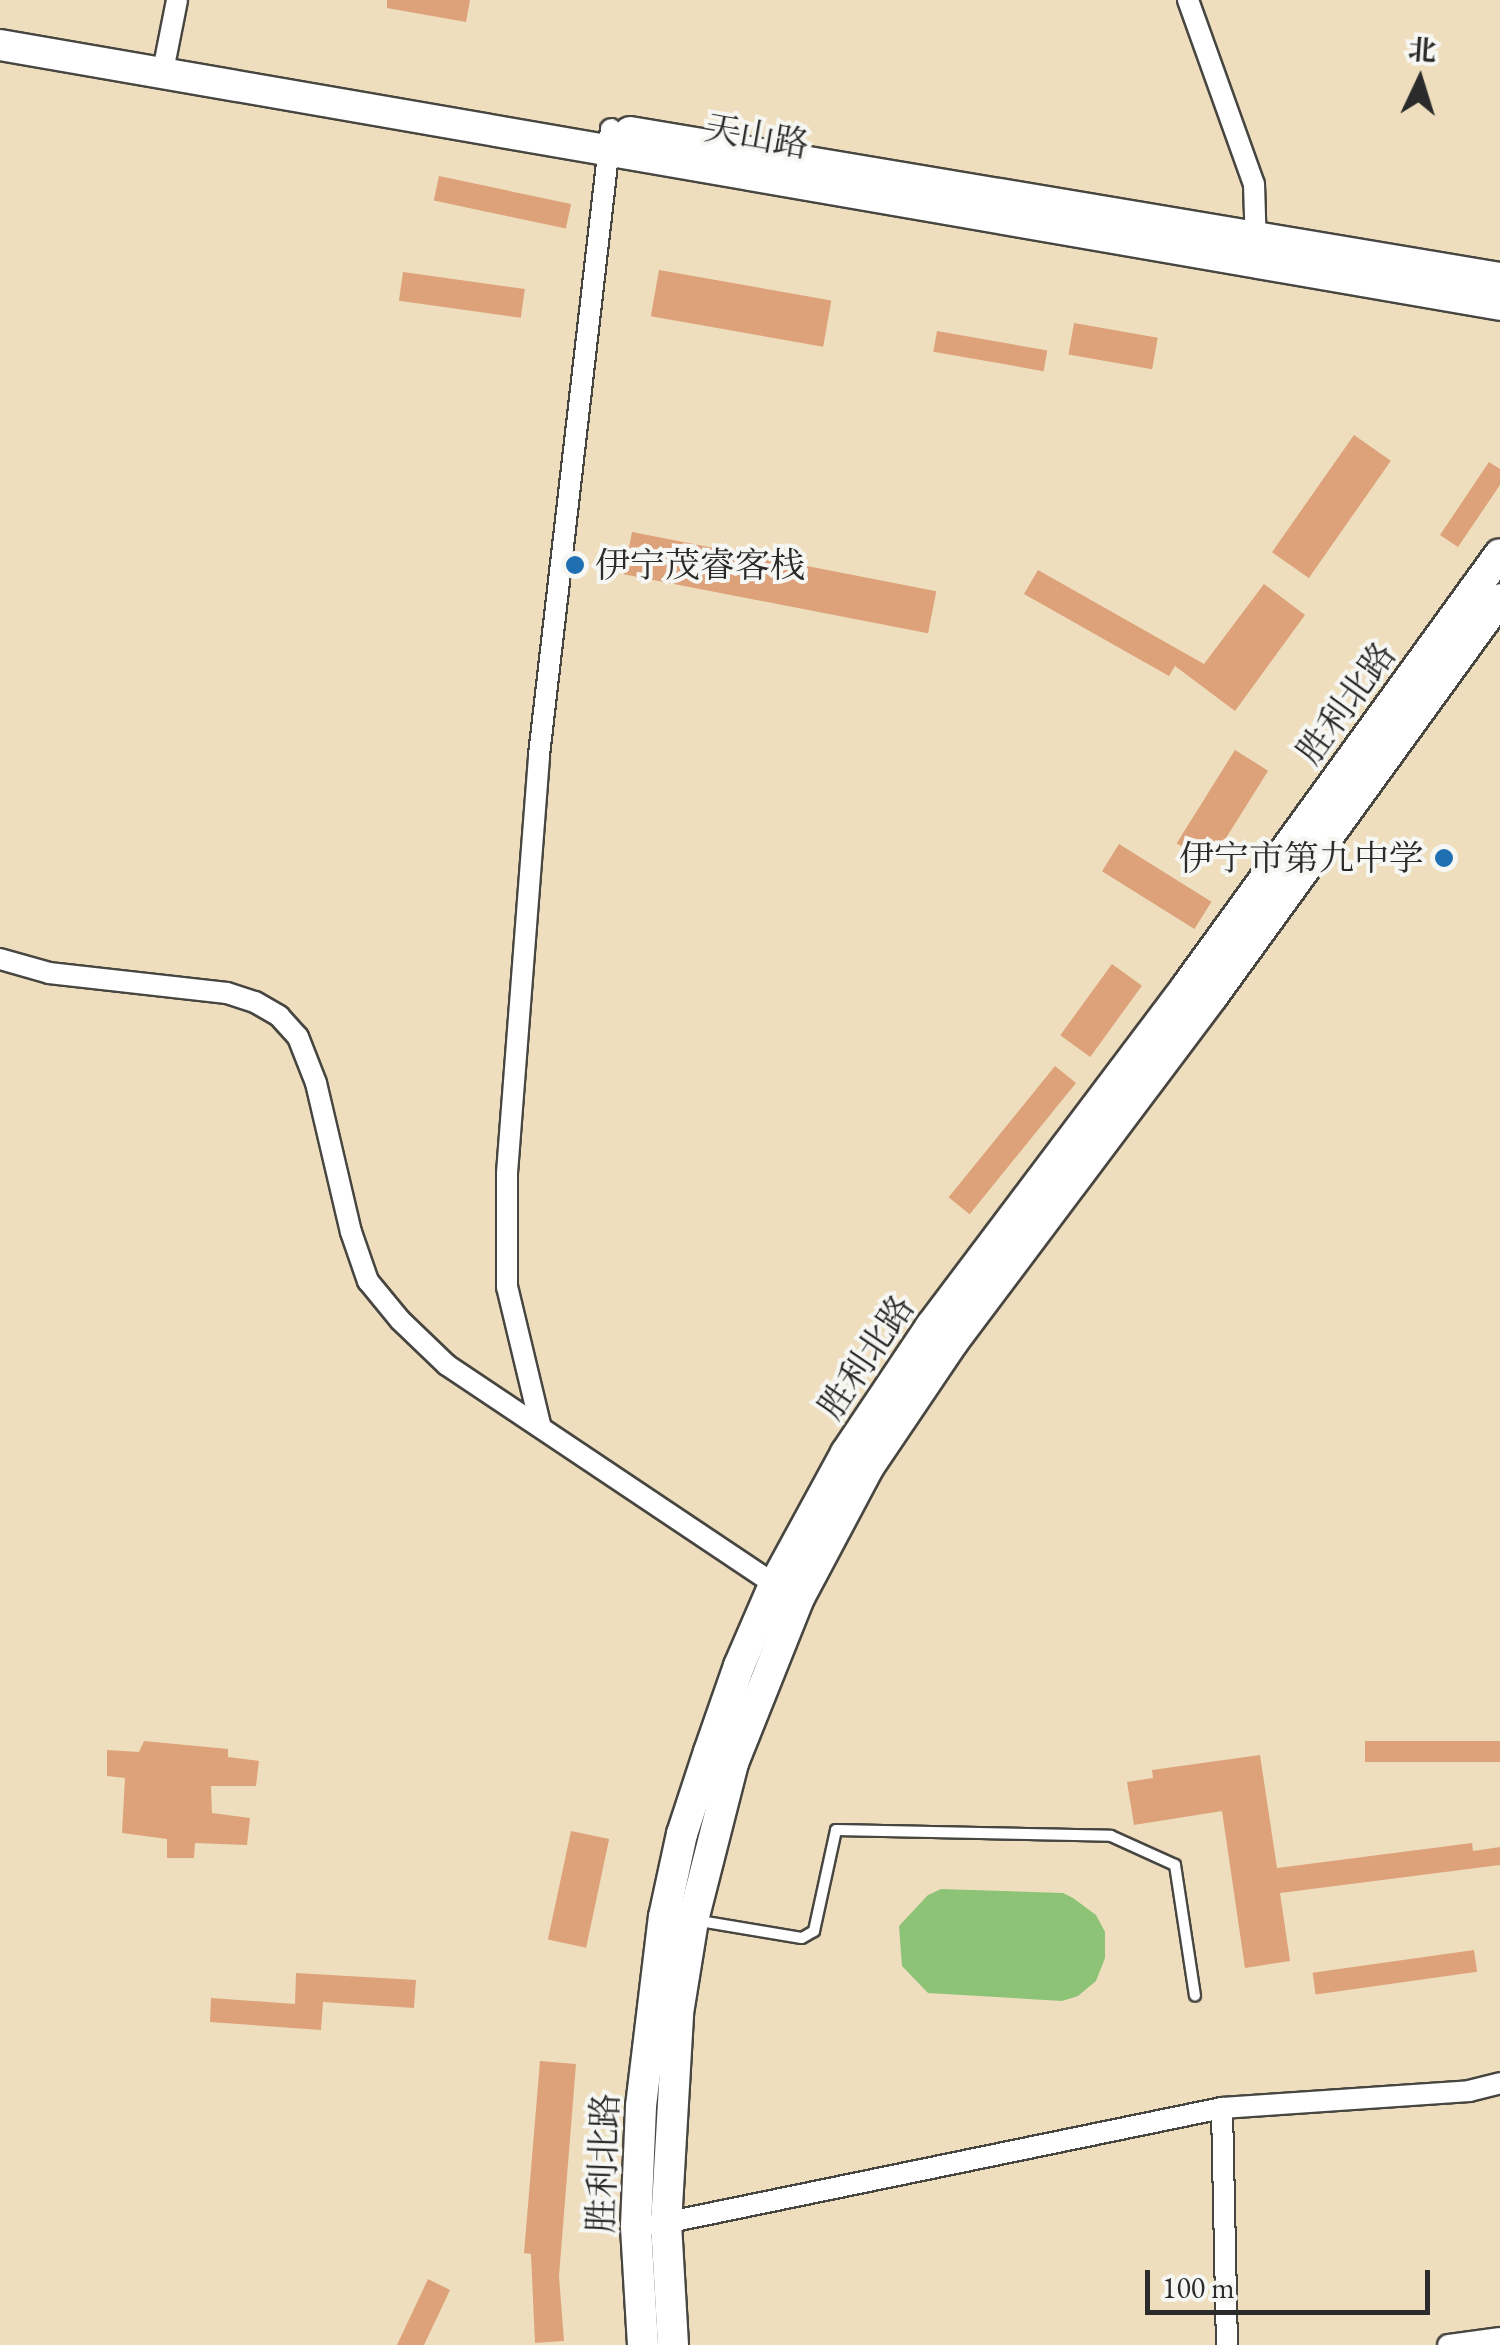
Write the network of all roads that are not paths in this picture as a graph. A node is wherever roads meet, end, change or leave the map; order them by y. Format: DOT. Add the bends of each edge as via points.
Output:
graph roads {
  1 [pos="177,0"];
  2 [pos="1188,0"];
  3 [pos="0,24"];
  4 [pos="0,45"];
  5 [pos="165,61"];
  6 [pos="610,139"];
  7 [pos="1257,247"];
  8 [pos="1500,278"];
  9 [pos="1500,305"];
  10 [pos="1500,554"];
  11 [pos="1500,599"];
  12 [pos="0,959"];
  13 [pos="540,1424"];
  14 [pos="787,1592"];
  15 [pos="678,1918"];
  16 [pos="1195,1995"];
  17 [pos="1500,2083"];
  18 [pos="1222,2108"];
  19 [pos="651,2225"];
  20 [pos="1500,2338"];
  21 [pos="643,2345"];
  22 [pos="673,2345"];
  23 [pos="1227,2345"];
  24 [pos="1448,2345"];
  1 -- 5 [label="street"];
  2 -- 7 [label="street" via="1254,184"];
  3 -- 5 [label="main road, 天山路"];
  4 -- 5 [label="main road, 天山路"];
  5 -- 6 [label="main road, 天山路"];
  6 -- 7 [label="main road, 天山路"];
  6 -- 13 [label="street" via="539,755 507,1173 507,1287"];
  7 -- 8 [label="main road, 天山路"];
  7 -- 9 [label="main road, 天山路"];
  10 -- 14 [label="main road, 胜利北路" via="931,1326 846,1454"];
  11 -- 14 [label="main road, 胜利北路" via="952,1342"];
  12 -- 13 [label="street" via="49,973 227,992 279,1016 298,1037 316,1083 368,1281 447,1365"];
  13 -- 14 [label="street"];
  14 -- 15 [label="main road, 胜利北路" via="739,1666 709,1752 682,1834"];
  15 -- 16 [label="lane" via="802,1938 814,1930 836,1830 1110,1836 1175,1865"];
  15 -- 19 [label="main road, 胜利北路" via="641,2106"];
  17 -- 18 [label="street" via="1469,2091"];
  18 -- 19 [label="street"];
  18 -- 23 [label="street"];
  19 -- 21 [label="main road, 胜利北路"];
  19 -- 22 [label="main road, 胜利北路"];
  20 -- 24 [label="street"];
}
